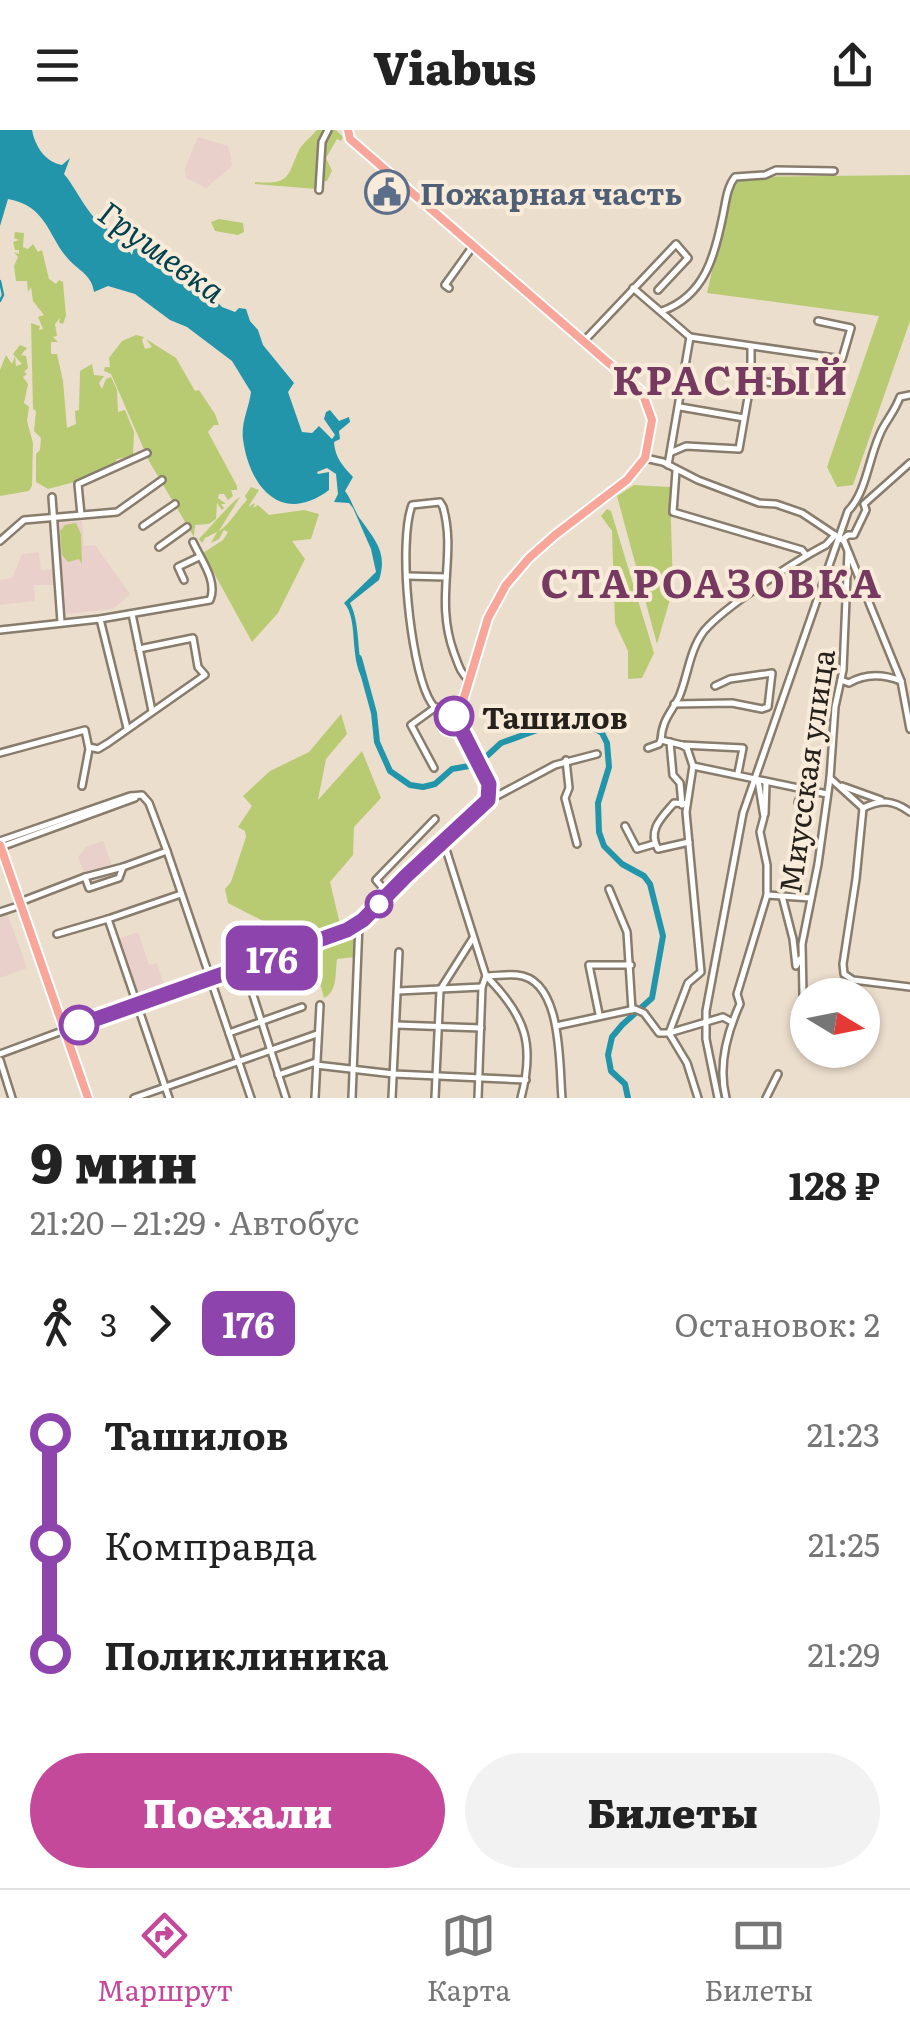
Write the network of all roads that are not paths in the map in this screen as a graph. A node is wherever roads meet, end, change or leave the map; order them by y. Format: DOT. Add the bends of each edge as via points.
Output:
graph roads {
  1 [pos="328,130"];
  2 [pos="346,132"];
  3 [pos="834,171"];
  4 [pos="319,190"];
  5 [pos="473,246"];
  6 [pos="635,286"];
  7 [pos="449,288"];
  8 [pos="658,290"];
  9 [pos="662,311"];
  10 [pos="818,321"];
  11 [pos="690,337"];
  12 [pos="585,340"];
  13 [pos="751,347"];
  14 [pos="751,380"];
  15 [pos="790,386"];
  16 [pos="910,396"];
  17 [pos="680,407"];
  18 [pos="744,418"];
  19 [pos="672,452"];
  20 [pos="147,453"];
  21 [pos="645,458"];
  22 [pos="910,463"];
  23 [pos="668,464"];
  24 [pos="677,470"];
  25 [pos="162,480"];
  26 [pos="52,497"];
  27 [pos="175,504"];
  28 [pos="81,515"];
  29 [pos="53,520"];
  30 [pos="143,526"];
  31 [pos="187,527"];
  32 [pos="840,538"];
  33 [pos="0,541"];
  34 [pos="192,542"];
  35 [pos="159,547"];
  36 [pos="848,552"];
  37 [pos="806,556"];
  38 [pos="199,557"];
  39 [pos="407,576"];
  40 [pos="446,577"];
  41 [pos="184,580"];
  42 [pos="132,614"];
  43 [pos="100,619"];
  44 [pos="60,622"];
  45 [pos="0,630"];
  46 [pos="139,649"];
  47 [pos="468,680"];
  48 [pos="841,680"];
  49 [pos="902,681"];
  50 [pos="715,686"];
  51 [pos="674,704"];
  52 [pos="436,707"];
  53 [pos="152,712"];
  54 [pos="459,714"];
  55 [pos="448,721"];
  56 [pos="127,729"];
  57 [pos="461,729"];
  58 [pos="910,729"];
  59 [pos="661,740"];
  60 [pos="670,742"];
  61 [pos="682,745"];
  62 [pos="89,748"];
  63 [pos="648,748"];
  64 [pos="0,753"];
  65 [pos="597,754"];
  66 [pos="566,760"];
  67 [pos="693,766"];
  68 [pos="434,768"];
  69 [pos="738,773"];
  70 [pos="830,778"];
  71 [pos="756,779"];
  72 [pos="766,782"];
  73 [pos="82,786"];
  74 [pos="839,786"];
  75 [pos="803,788"];
  76 [pos="828,794"];
  77 [pos="490,796"];
  78 [pos="880,800"];
  79 [pos="798,803"];
  80 [pos="685,806"];
  81 [pos="863,808"];
  82 [pos="910,812"];
  83 [pos="764,817"];
  84 [pos="435,819"];
  85 [pos="625,826"];
  86 [pos="444,841"];
  87 [pos="689,842"];
  88 [pos="577,844"];
  89 [pos="654,844"];
  90 [pos="0,845"];
  91 [pos="168,852"];
  92 [pos="123,866"];
  93 [pos="85,878"];
  94 [pos="609,889"];
  95 [pos="181,894"];
  96 [pos="388,894"];
  97 [pos="767,895"];
  98 [pos="782,896"];
  99 [pos="811,898"];
  100 [pos="20,903"];
  101 [pos="0,912"];
  102 [pos="108,919"];
  103 [pos="359,923"];
  104 [pos="57,934"];
  105 [pos="474,938"];
  106 [pos="400,952"];
  107 [pos="802,955"];
  108 [pos="631,965"];
  109 [pos="244,968"];
  110 [pos="486,976"];
  111 [pos="803,978"];
  112 [pos="211,979"];
  113 [pos="482,987"];
  114 [pos="910,987"];
  115 [pos="440,990"];
  116 [pos="398,991"];
  117 [pos="136,1005"];
  118 [pos="320,1005"];
  119 [pos="302,1006"];
  120 [pos="633,1010"];
  121 [pos="599,1016"];
  122 [pos="261,1022"];
  123 [pos="732,1022"];
  124 [pos="706,1024"];
  125 [pos="396,1025"];
  126 [pos="438,1026"];
  127 [pos="556,1026"];
  128 [pos="481,1028"];
  129 [pos="64,1030"];
  130 [pos="229,1033"];
  131 [pos="669,1033"];
  132 [pos="318,1034"];
  133 [pos="270,1051"];
  134 [pos="0,1057"];
  135 [pos="238,1062"];
  136 [pos="316,1064"];
  137 [pos="353,1068"];
  138 [pos="394,1074"];
  139 [pos="778,1074"];
  140 [pos="278,1075"];
  141 [pos="436,1076"];
  142 [pos="480,1076"];
  143 [pos="526,1080"];
  144 [pos="166,1088"];
  145 [pos="12,1098"];
  146 [pos="88,1098"];
  147 [pos="134,1098"];
  148 [pos="169,1098"];
  149 [pos="252,1098"];
  150 [pos="286,1098"];
  151 [pos="315,1098"];
  152 [pos="352,1098"];
  153 [pos="392,1098"];
  154 [pos="435,1098"];
  155 [pos="478,1098"];
  156 [pos="522,1098"];
  157 [pos="562,1098"];
  158 [pos="698,1098"];
  159 [pos="718,1098"];
  160 [pos="726,1098"];
  161 [pos="766,1098"];
  1 -- 4 [label="street"];
  2 -- 5 [label="main road"];
  3 -- 9 [label="street" via="735,177 702,282"];
  5 -- 7 [label="street" via="445,284"];
  5 -- 12 [label="main road"];
  6 -- 8 [label="street" via="676,244 688,258"];
  6 -- 9 [label="street"];
  6 -- 12 [label="street"];
  9 -- 11 [label="street"];
  10 -- 13 [label="street" via="851,328 846,352 837,359"];
  11 -- 13 [label="street"];
  11 -- 17 [label="street"];
  12 -- 21 [label="main road" via="642,392 652,420"];
  13 -- 14 [label="street"];
  14 -- 15 [label="street"];
  14 -- 18 [label="street"];
  16 -- 32 [label="street" via="900,397 884,426"];
  17 -- 18 [label="street"];
  17 -- 19 [label="street"];
  18 -- 19 [label="street" via="739,449 686,446"];
  19 -- 23 [label="street"];
  20 -- 28 [label="street" via="78,484"];
  21 -- 23 [label="street"];
  21 -- 47 [label="main road" via="506,584"];
  22 -- 32 [label="street" via="864,504 854,535"];
  23 -- 24 [label="street"];
  24 -- 32 [label="street" via="802,513"];
  24 -- 37 [label="street" via="674,512"];
  25 -- 28 [label="street" via="117,512"];
  26 -- 29 [label="street"];
  27 -- 30 [label="street"];
  28 -- 29 [label="street"];
  29 -- 33 [label="street" via="24,520"];
  29 -- 44 [label="street"];
  31 -- 35 [label="street"];
  32 -- 36 [label="street"];
  32 -- 37 [label="street"];
  32 -- 71 [label="street"];
  34 -- 38 [label="street"];
  36 -- 48 [label="street, Миусская улица"];
  36 -- 49 [label="street"];
  37 -- 51 [label="street" via="704,632"];
  38 -- 41 [label="street" via="178,567"];
  38 -- 42 [label="street" via="213,597"];
  39 -- 40 [label="street"];
  39 -- 40 [label="street" via="412,505 440,502 448,522"];
  39 -- 52 [label="street" via="414,646"];
  40 -- 47 [label="street" via="448,638"];
  42 -- 43 [label="street"];
  42 -- 46 [label="street"];
  43 -- 44 [label="street"];
  43 -- 56 [label="street"];
  44 -- 45 [label="street"];
  46 -- 53 [label="street"];
  46 -- 53 [label="street" via="192,638 205,674"];
  47 -- 54 [label="main road"];
  48 -- 49 [label="street" via="849,684 873,675"];
  48 -- 70 [label="street, Миусская улица"];
  49 -- 58 [label="street"];
  50 -- 51 [label="street" via="772,673 768,707 762,709"];
  51 -- 59 [label="street"];
  52 -- 55 [label="street"];
  52 -- 68 [label="street" via="410,726"];
  53 -- 56 [label="street"];
  54 -- 55 [label="street"];
  54 -- 57 [label="main road"];
  55 -- 57 [label="street"];
  56 -- 62 [label="street"];
  57 -- 77 [label="main road"];
  59 -- 60 [label="street"];
  59 -- 63 [label="street"];
  60 -- 61 [label="street"];
  60 -- 80 [label="street"];
  61 -- 67 [label="street"];
  61 -- 69 [label="street" via="743,748"];
  62 -- 64 [label="street" via="84,730"];
  62 -- 73 [label="street"];
  65 -- 66 [label="street"];
  66 -- 77 [label="street"];
  66 -- 88 [label="street" via="565,798"];
  67 -- 69 [label="street"];
  67 -- 80 [label="street"];
  69 -- 71 [label="street"];
  70 -- 74 [label="street"];
  70 -- 76 [label="street, Миусская улица"];
  71 -- 72 [label="street"];
  71 -- 83 [label="street"];
  71 -- 124 [label="street" via="734,852"];
  72 -- 75 [label="street"];
  72 -- 83 [label="street"];
  74 -- 78 [label="street"];
  74 -- 81 [label="street"];
  75 -- 76 [label="street"];
  75 -- 79 [label="street"];
  76 -- 99 [label="street, Миусская улица"];
  77 -- 86 [label="main road"];
  78 -- 81 [label="street"];
  78 -- 82 [label="street"];
  80 -- 87 [label="street"];
  80 -- 89 [label="street" via="674,803 656,824"];
  81 -- 114 [label="street" via="844,974"];
  83 -- 97 [label="street"];
  84 -- 96 [label="street" via="376,880"];
  85 -- 89 [label="street" via="637,849"];
  86 -- 96 [label="main road"];
  86 -- 105 [label="street"];
  87 -- 89 [label="street" via="658,850"];
  87 -- 131 [label="street" via="702,972 688,983"];
  90 -- 91 [label="street" via="142,795"];
  90 -- 100 [label="main road"];
  91 -- 92 [label="street"];
  91 -- 95 [label="street"];
  92 -- 93 [label="street"];
  92 -- 93 [label="street" via="119,878 89,888"];
  93 -- 100 [label="street"];
  94 -- 108 [label="street"];
  95 -- 102 [label="street"];
  95 -- 112 [label="street"];
  96 -- 103 [label="main road"];
  97 -- 98 [label="street"];
  97 -- 123 [label="street"];
  98 -- 99 [label="street"];
  98 -- 107 [label="street" via="796,966"];
  99 -- 107 [label="street, Миусская улица"];
  100 -- 101 [label="street"];
  100 -- 129 [label="main road"];
  102 -- 104 [label="street"];
  102 -- 117 [label="street"];
  103 -- 109 [label="main road"];
  103 -- 137 [label="street"];
  105 -- 110 [label="street"];
  105 -- 115 [label="street"];
  106 -- 116 [label="street"];
  107 -- 111 [label="street, Миусская улица"];
  108 -- 120 [label="street"];
  108 -- 121 [label="street" via="588,965"];
  109 -- 112 [label="main road"];
  109 -- 122 [label="street"];
  110 -- 113 [label="street"];
  110 -- 127 [label="street" via="532,980 548,996"];
  110 -- 143 [label="street" via="509,1000 526,1033"];
  112 -- 117 [label="main road"];
  112 -- 130 [label="street"];
  113 -- 115 [label="street"];
  113 -- 128 [label="street"];
  115 -- 116 [label="street"];
  115 -- 126 [label="street"];
  116 -- 125 [label="street"];
  117 -- 129 [label="main road"];
  117 -- 144 [label="street"];
  118 -- 132 [label="street"];
  119 -- 122 [label="street"];
  120 -- 121 [label="street"];
  120 -- 131 [label="street" via="644,1013 658,1033"];
  121 -- 127 [label="street"];
  122 -- 130 [label="street"];
  122 -- 133 [label="street"];
  123 -- 124 [label="street" via="724,1016"];
  123 -- 160 [label="street" via="721,1064"];
  124 -- 131 [label="street"];
  124 -- 159 [label="street"];
  125 -- 126 [label="street"];
  125 -- 138 [label="street"];
  126 -- 128 [label="street"];
  126 -- 141 [label="street"];
  127 -- 157 [label="street"];
  128 -- 142 [label="street"];
  129 -- 134 [label="street"];
  129 -- 146 [label="main road"];
  130 -- 135 [label="street"];
  131 -- 158 [label="street" via="688,1063"];
  132 -- 133 [label="street"];
  132 -- 136 [label="street"];
  133 -- 135 [label="street"];
  133 -- 140 [label="street"];
  134 -- 145 [label="street"];
  135 -- 144 [label="street"];
  135 -- 149 [label="street"];
  136 -- 137 [label="street"];
  136 -- 140 [label="street"];
  136 -- 151 [label="street"];
  137 -- 138 [label="street"];
  137 -- 152 [label="street"];
  138 -- 141 [label="street"];
  138 -- 153 [label="street"];
  139 -- 161 [label="street"];
  140 -- 150 [label="street"];
  141 -- 142 [label="street"];
  141 -- 154 [label="street"];
  142 -- 143 [label="street"];
  142 -- 155 [label="street"];
  143 -- 156 [label="street"];
  144 -- 147 [label="street"];
  144 -- 148 [label="street"];
}
